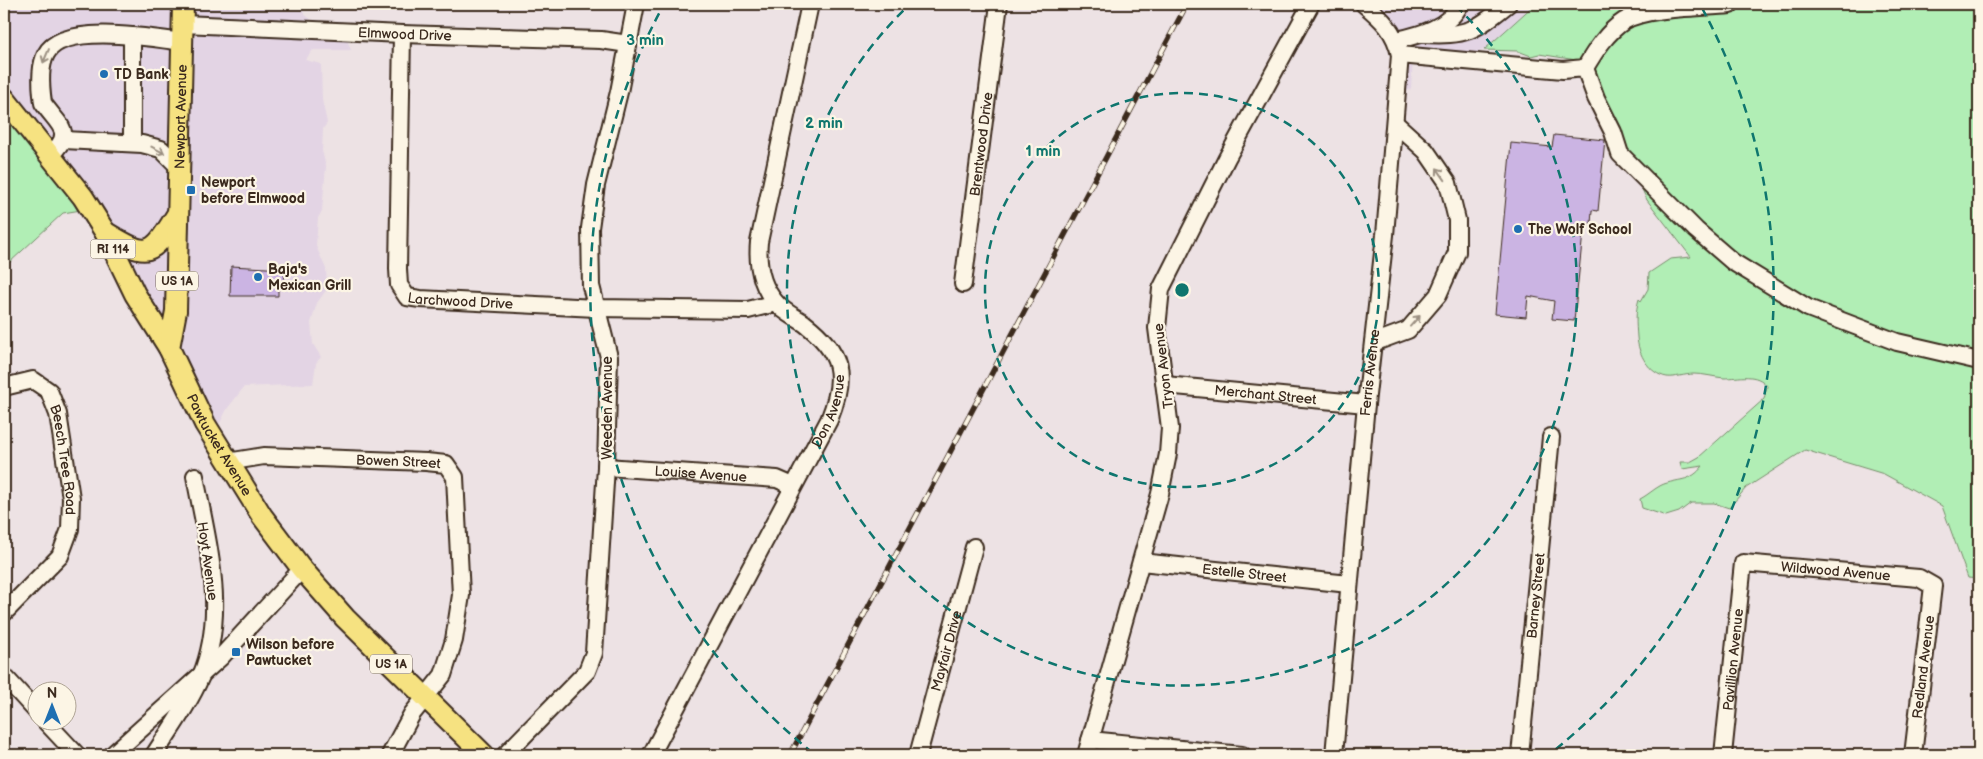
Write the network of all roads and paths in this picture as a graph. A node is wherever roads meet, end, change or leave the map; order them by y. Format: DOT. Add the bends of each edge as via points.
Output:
graph roads {
  1 [pos="183,4"];
  2 [pos="636,4"];
  3 [pos="810,4"];
  4 [pos="999,4"];
  5 [pos="1311,4"];
  6 [pos="1364,4"];
  7 [pos="1460,4"];
  8 [pos="1508,4"];
  9 [pos="1730,5"];
  10 [pos="183,33"];
  11 [pos="402,34"];
  12 [pos="1422,34"];
  13 [pos="132,36"];
  14 [pos="628,44"];
  15 [pos="1399,47"];
  16 [pos="1585,68"];
  17 [pos="4,98"];
  18 [pos="1395,123"];
  19 [pos="64,140"];
  20 [pos="132,143"];
  21 [pos="50,155"];
  22 [pos="180,168"];
  23 [pos="178,213"];
  24 [pos="105,232"];
  25 [pos="963,284"];
  26 [pos="776,303"];
  27 [pos="596,308"];
  28 [pos="1373,343"];
  29 [pos="169,348"];
  30 [pos="1979,361"];
  31 [pos="1165,385"];
  32 [pos="4,387"];
  33 [pos="1366,404"];
  34 [pos="1551,437"];
  35 [pos="227,462"];
  36 [pos="606,467"];
  37 [pos="195,476"];
  38 [pos="793,486"];
  39 [pos="974,547"];
  40 [pos="1141,562"];
  41 [pos="1744,564"];
  42 [pos="302,569"];
  43 [pos="1926,582"];
  44 [pos="1348,584"];
  45 [pos="4,613"];
  46 [pos="201,675"];
  47 [pos="4,676"];
  48 [pos="426,698"];
  49 [pos="28,702"];
  50 [pos="55,732"];
  51 [pos="1088,747"];
  52 [pos="77,755"];
  53 [pos="112,755"];
  54 [pos="154,755"];
  55 [pos="390,755"];
  56 [pos="484,755"];
  57 [pos="505,755"];
  58 [pos="651,755"];
  59 [pos="918,755"];
  60 [pos="1242,755"];
  61 [pos="1334,755"];
  62 [pos="1520,755"];
  63 [pos="1723,755"];
  64 [pos="1913,755"];
  1 -- 10 [label="main road, Newport Avenue / US 1A"];
  2 -- 14 [label="street, Weeden Avenue"];
  3 -- 26 [label="street, Don Avenue" via="759,242 758,263 764,283"];
  4 -- 25 [label="street, Brentwood Drive"];
  5 -- 31 [label="street, Tryon Avenue" via="1227,158 1162,289 1157,328"];
  6 -- 15 [label="street" via="1387,24"];
  7 -- 12 [label="street" via="1451,18"];
  8 -- 12 [label="street" via="1468,32 1455,36"];
  9 -- 16 [label="street" via="1640,14 1624,21 1612,32"];
  10 -- 11 [label="street, Elmwood Drive"];
  10 -- 13 [label="street, Elmwood Drive"];
  10 -- 22 [label="main road, Newport Avenue / US 1A"];
  11 -- 14 [label="street, Elmwood Drive" via="601,40"];
  11 -- 27 [label="street, Larchwood Drive" via="398,269 400,285 407,297"];
  12 -- 15 [label="street"];
  13 -- 19 [label="street, Elmwood Drive, one-way" via="87,35 51,46 43,61 43,103 60,124"];
  13 -- 20 [label="street"];
  14 -- 27 [label="street, Weeden Avenue" via="596,185 590,228 591,286"];
  15 -- 16 [label="street" via="1563,70"];
  15 -- 18 [label="street, Ferris Avenue"];
  16 -- 30 [label="street" via="1620,154 1733,262 1808,308 1897,342"];
  17 -- 21 [label="main road, Pawtucket Avenue / RI 114"];
  18 -- 28 [label="street, Ferris Avenue"];
  28 -- 18 [label="street, one-way" via="1408,330 1438,295 1457,252 1457,220 1448,183 1426,152"];
  19 -- 20 [label="street"];
  19 -- 21 [label="street"];
  20 -- 22 [label="street, one-way" via="161,149"];
  21 -- 24 [label="main road, Pawtucket Avenue / RI 114"];
  22 -- 23 [label="main road, Newport Avenue / US 1A"];
  23 -- 24 [label="main road" via="165,235 144,251 132,249"];
  23 -- 29 [label="main road, Newport Avenue / US 1A" via="176,311"];
  24 -- 29 [label="main road, Pawtucket Avenue / RI 114" via="135,294"];
  26 -- 27 [label="street, Larchwood Drive" via="748,310"];
  26 -- 38 [label="street, Don Avenue" via="822,337 836,358 840,380 829,420"];
  27 -- 36 [label="street, Weeden Avenue" via="609,357"];
  28 -- 33 [label="street, Ferris Avenue"];
  29 -- 35 [label="main road, Pawtucket Avenue / US 1A" via="190,395"];
  31 -- 33 [label="street, Merchant Street"];
  31 -- 40 [label="street, Tryon Avenue" via="1170,428 1168,454"];
  32 -- 45 [label="street, Beech Tree Road" via="33,380 49,391 58,414 71,498 70,529 60,556"];
  33 -- 44 [label="street, Ferris Avenue"];
  34 -- 62 [label="street, Barney Street"];
  35 -- 42 [label="main road, Pawtucket Avenue / US 1A"];
  35 -- 48 [label="street, Bowen Street" via="264,456 446,464 455,477 460,595 454,640 443,675"];
  36 -- 38 [label="street, Louise Avenue" via="777,478"];
  36 -- 57 [label="street, Weeden Avenue" via="594,653 586,671"];
  37 -- 46 [label="street, Hoyt Avenue" via="215,593 214,628"];
  38 -- 58 [label="street, Don Avenue"];
  39 -- 59 [label="street, Mayfair Drive"];
  40 -- 44 [label="street, Estelle Street"];
  40 -- 51 [label="street, Tryon Avenue"];
  41 -- 43 [label="street, Wildwood Avenue" via="1919,578"];
  41 -- 63 [label="street, Pavillion Avenue"];
  42 -- 46 [label="street" via="221,658"];
  42 -- 48 [label="main road, Pawtucket Avenue / US 1A" via="345,618"];
  43 -- 64 [label="street, Redland Avenue" via="1932,586"];
  44 -- 61 [label="street, Ferris Avenue"];
  46 -- 53 [label="street"];
  46 -- 54 [label="street"];
  47 -- 49 [label="street"];
  48 -- 55 [label="street" via="412,714"];
  48 -- 56 [label="main road, Pawtucket Avenue / US 1A"];
  50 -- 52 [label="street"];
  51 -- 60 [label="street"];
}
